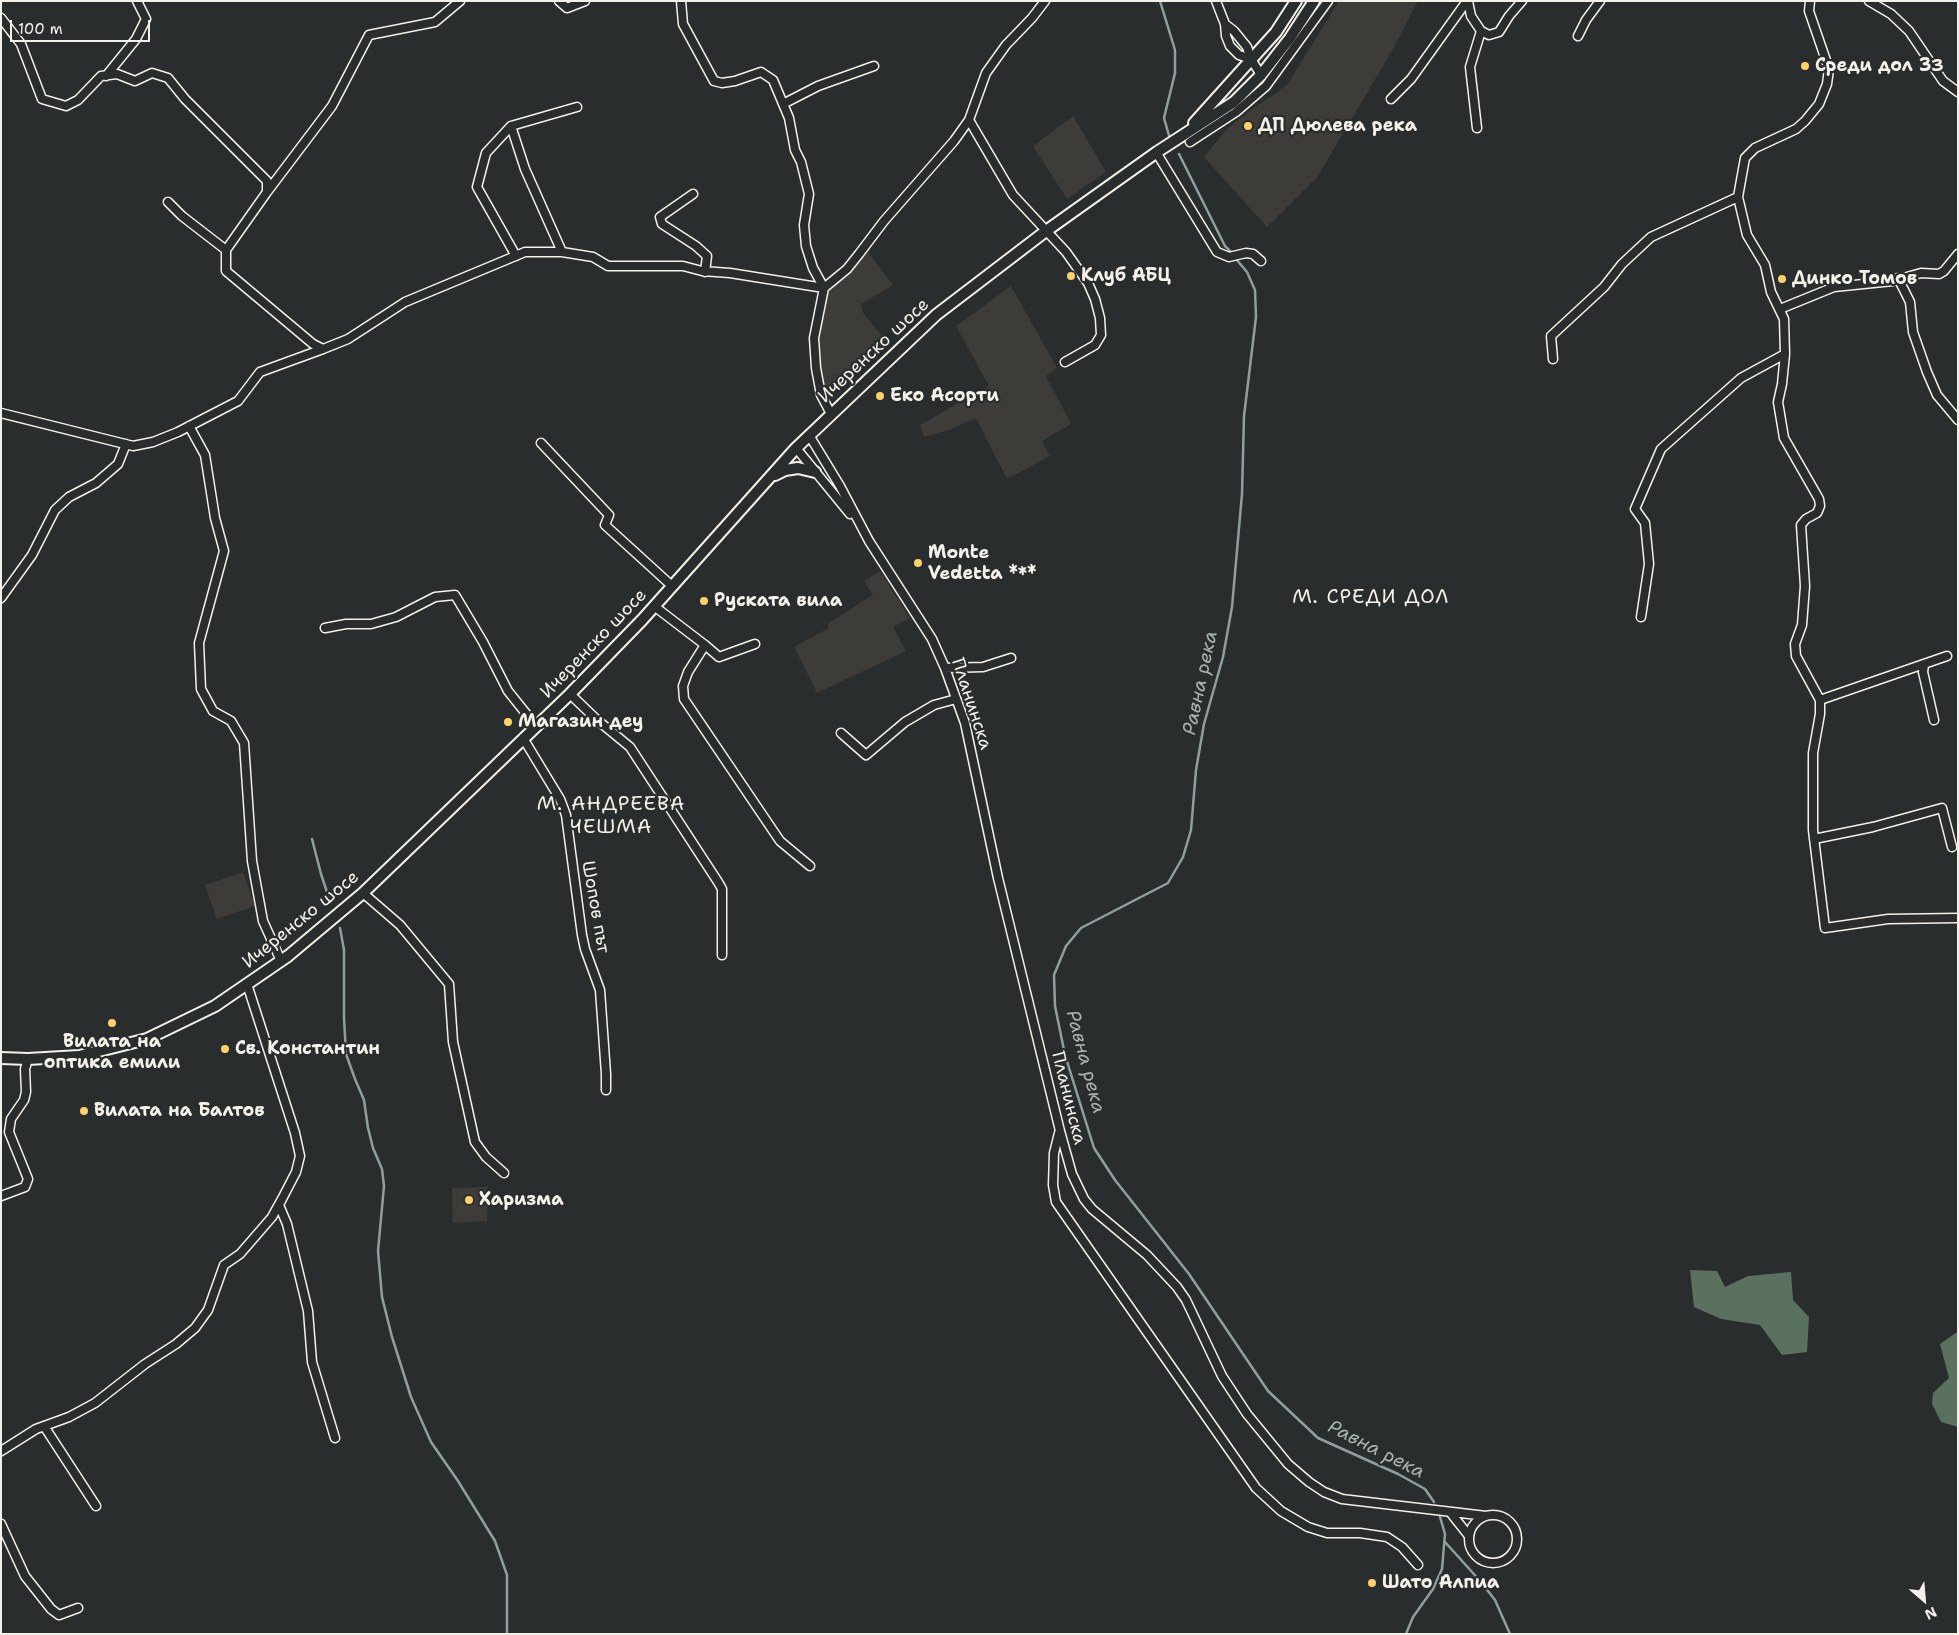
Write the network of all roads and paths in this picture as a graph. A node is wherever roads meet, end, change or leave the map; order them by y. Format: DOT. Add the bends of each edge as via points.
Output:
graph roads {
  1 [pos="137,1"];
  2 [pos="559,1"];
  3 [pos="585,1"];
  4 [pos="681,1"];
  5 [pos="1045,1"];
  6 [pos="1216,1"];
  7 [pos="1296,1"];
  8 [pos="1314,1"];
  9 [pos="1328,1"];
  10 [pos="1467,1"];
  11 [pos="1522,1"];
  12 [pos="1600,1"];
  13 [pos="1810,1"];
  14 [pos="1869,1"];
  15 [pos="455,3"];
  16 [pos="1,18"];
  17 [pos="1226,24"];
  18 [pos="1481,30"];
  19 [pos="1578,36"];
  20 [pos="1251,59"];
  21 [pos="874,66"];
  22 [pos="106,76"];
  23 [pos="1262,76"];
  24 [pos="1958,92"];
  25 [pos="1391,99"];
  26 [pos="784,104"];
  27 [pos="576,107"];
  28 [pos="969,120"];
  29 [pos="511,126"];
  30 [pos="1477,128"];
  31 [pos="1187,137"];
  32 [pos="1156,152"];
  33 [pos="267,192"];
  34 [pos="693,194"];
  35 [pos="1738,197"];
  36 [pos="168,202"];
  37 [pos="1046,231"];
  38 [pos="226,250"];
  39 [pos="562,252"];
  40 [pos="1958,254"];
  41 [pos="516,256"];
  42 [pos="1261,261"];
  43 [pos="706,272"];
  44 [pos="1898,278"];
  45 [pos="824,288"];
  46 [pos="1780,310"];
  47 [pos="323,349"];
  48 [pos="1785,354"];
  49 [pos="1554,358"];
  50 [pos="1065,362"];
  51 [pos="1,413"];
  52 [pos="831,414"];
  53 [pos="1958,420"];
  54 [pos="189,426"];
  55 [pos="809,435"];
  56 [pos="541,443"];
  57 [pos="126,444"];
  58 [pos="796,448"];
  59 [pos="815,472"];
  60 [pos="770,477"];
  61 [pos="859,525"];
  62 [pos="672,586"];
  63 [pos="1,598"];
  64 [pos="654,606"];
  65 [pos="1641,617"];
  66 [pos="325,628"];
  67 [pos="755,644"];
  68 [pos="705,646"];
  69 [pos="1947,656"];
  70 [pos="1011,658"];
  71 [pos="1924,665"];
  72 [pos="945,668"];
  73 [pos="570,694"];
  74 [pos="956,699"];
  75 [pos="1820,700"];
  76 [pos="1934,720"];
  77 [pos="536,726"];
  78 [pos="841,733"];
  79 [pos="523,738"];
  80 [pos="1814,839"];
  81 [pos="1952,847"];
  82 [pos="810,866"];
  83 [pos="363,893"];
  84 [pos="1958,918"];
  85 [pos="722,955"];
  86 [pos="281,961"];
  87 [pos="247,984"];
  88 [pos="1,1058"];
  89 [pos="28,1058"];
  90 [pos="606,1090"];
  91 [pos="1060,1131"];
  92 [pos="504,1173"];
  93 [pos="1,1196"];
  94 [pos="280,1205"];
  95 [pos="44,1426"];
  96 [pos="335,1438"];
  97 [pos="1,1451"];
  98 [pos="96,1506"];
  99 [pos="1450,1512"];
  100 [pos="1486,1516"];
  101 [pos="1,1524"];
  102 [pos="1469,1536"];
  103 [pos="1418,1565"];
  104 [pos="78,1608"];
  1 -- 22 [label="street" via="146,19 136,39"];
  2 -- 3 [label="street" via="567,8"];
  4 -- 26 [label="street" via="683,24 714,81 735,82 760,72 773,80"];
  5 -- 28 [label="street" via="986,73"];
  6 -- 17 [label="street"];
  7 -- 20 [label="street" via="1276,32"];
  8 -- 23 [label="street"];
  9 -- 31 [label="street" via="1266,86 1236,112"];
  10 -- 18 [label="street" via="1471,16"];
  10 -- 25 [label="street" via="1411,79"];
  11 -- 18 [label="street" via="1499,32 1489,35"];
  12 -- 19 [label="street"];
  13 -- 35 [label="street" via="1810,11 1829,69 1827,84 1819,104 1796,129 1755,148 1745,158"];
  14 -- 24 [label="street" via="1891,14 1909,31 1943,81"];
  15 -- 33 [label="street" via="435,22 370,35 332,106"];
  16 -- 22 [label="street" via="21,44 42,99 66,106 78,100 101,76"];
  17 -- 20 [label="street" via="1247,47"];
  17 -- 20 [label="street" via="1230,46 1238,55"];
  18 -- 30 [label="street" via="1470,67"];
  20 -- 23 [label="street"];
  20 -- 31 [label="street"];
  21 -- 26 [label="street" via="818,86"];
  22 -- 33 [label="street" via="117,74 135,81 152,73 168,78 267,182"];
  23 -- 31 [label="street" via="1234,102"];
  26 -- 45 [label="street" via="809,194 804,225 806,246"];
  27 -- 29 [label="street"];
  28 -- 37 [label="street" via="1013,194"];
  28 -- 45 [label="street" via="860,254"];
  29 -- 39 [label="street" via="525,169"];
  29 -- 41 [label="street" via="486,153 477,187"];
  31 -- 32 [label="street, Ичеренско шосе"];
  32 -- 37 [label="street, Ичеренско шосе"];
  32 -- 42 [label="street" via="1217,252 1229,257 1253,254"];
  33 -- 38 [label="street"];
  34 -- 43 [label="street" via="660,217 662,224 707,256"];
  35 -- 46 [label="street" via="1748,234 1765,265 1771,292"];
  35 -- 49 [label="street" via="1651,237 1551,336"];
  36 -- 38 [label="street"];
  37 -- 50 [label="street" via="1066,252 1088,284 1100,318 1101,335 1095,346"];
  37 -- 52 [label="street, Ичеренско шосе" via="936,315"];
  38 -- 47 [label="street" via="226,271"];
  39 -- 41 [label="street" via="525,252"];
  39 -- 43 [label="street" via="593,257 608,266 683,266"];
  40 -- 44 [label="street" via="1939,274"];
  41 -- 47 [label="street" via="405,302 348,339"];
  43 -- 45 [label="street"];
  44 -- 46 [label="street" via="1834,286"];
  44 -- 53 [label="street" via="1910,302 1913,332 1927,372 1938,395"];
  45 -- 52 [label="street" via="814,338 821,395"];
  46 -- 48 [label="street" via="1784,319"];
  47 -- 54 [label="street" via="260,372 238,401"];
  48 -- 65 [label="street" via="1741,378 1662,449 1635,509 1645,523 1649,564"];
  48 -- 75 [label="street" via="1778,402 1784,438 1819,498 1820,506 1817,513 1801,525 1805,586 1802,625 1795,644 1796,656"];
  51 -- 57 [label="street"];
  52 -- 55 [label="street, Ичеренско шосе"];
  54 -- 57 [label="street" via="153,442 133,446"];
  54 -- 86 [label="street" via="205,455 224,551 199,643 201,690 212,711 231,721 244,743 252,861 263,921"];
  55 -- 58 [label="street, Ичеренско шосе"];
  55 -- 61 [label="street"];
  56 -- 62 [label="street" via="609,515 606,525"];
  57 -- 63 [label="street" via="118,464 56,510 32,555"];
  58 -- 59 [label="street"];
  58 -- 60 [label="street, Ичеренско шосе"];
  59 -- 60 [label="street" via="798,468"];
  59 -- 61 [label="street"];
  60 -- 62 [label="street, Ичеренско шосе"];
  61 -- 72 [label="street, Планинска" via="932,640"];
  62 -- 64 [label="street, Ичеренско шосе"];
  64 -- 68 [label="street"];
  64 -- 73 [label="street, Ичеренско шосе"];
  66 -- 77 [label="street" via="372,624 396,617 435,597 455,595 484,642 508,691"];
  67 -- 68 [label="street" via="720,657"];
  68 -- 82 [label="street" via="688,672 683,686 684,699 780,841"];
  69 -- 71 [label="street"];
  70 -- 72 [label="street" via="983,666"];
  71 -- 75 [label="street"];
  71 -- 76 [label="street"];
  72 -- 74 [label="street, Планинска"];
  73 -- 77 [label="street, Ичеренско шосе"];
  73 -- 85 [label="street" via="630,747 718,882 722,889"];
  74 -- 78 [label="street" via="934,704 905,722 866,755"];
  74 -- 91 [label="street, Планинска" via="965,723 998,878"];
  75 -- 80 [label="street" via="1813,753"];
  77 -- 79 [label="street, Ичеренско шосе"];
  79 -- 83 [label="street, Ичеренско шосе"];
  79 -- 90 [label="street, Шопов път" via="560,799 566,815 582,935 600,990"];
  80 -- 81 [label="street" via="1942,808"];
  80 -- 84 [label="street" via="1825,928 1888,919"];
  83 -- 86 [label="street, Ичеренско шосе"];
  83 -- 92 [label="street" via="400,925 449,984 453,1042 475,1142"];
  86 -- 87 [label="street, Ичеренско шосе"];
  87 -- 89 [label="street, Ичеренско шосе" via="215,1006 147,1039 79,1056"];
  87 -- 94 [label="street" via="300,1156"];
  88 -- 89 [label="street, Ичеренско шосе"];
  89 -- 93 [label="street" via="26,1092 11,1119 10,1132 28,1179 25,1187"];
  91 -- 99 [label="street, Планинска" via="1072,1174 1084,1200 1147,1255 1178,1288 1222,1376 1247,1414 1288,1464 1324,1492 1342,1498"];
  91 -- 103 [label="street" via="1054,1153 1056,1202 1256,1488 1308,1527 1328,1533 1387,1537 1402,1547"];
  94 -- 95 [label="street" via="240,1254 224,1265 208,1310 195,1328 95,1403"];
  94 -- 96 [label="street" via="308,1311 312,1362"];
  95 -- 97 [label="street"];
  95 -- 98 [label="street"];
  99 -- 100 [label="street, Планинска"];
  99 -- 102 [label="street"];
  100 -- 102 [label="street" via="1474,1523"];
  100 -- 102 [label="street" via="1504,1518 1514,1529 1516,1543 1509,1556 1494,1562 1481,1560 1472,1549"];
  101 -- 104 [label="street" via="25,1576 50,1609 59,1615"];
}
